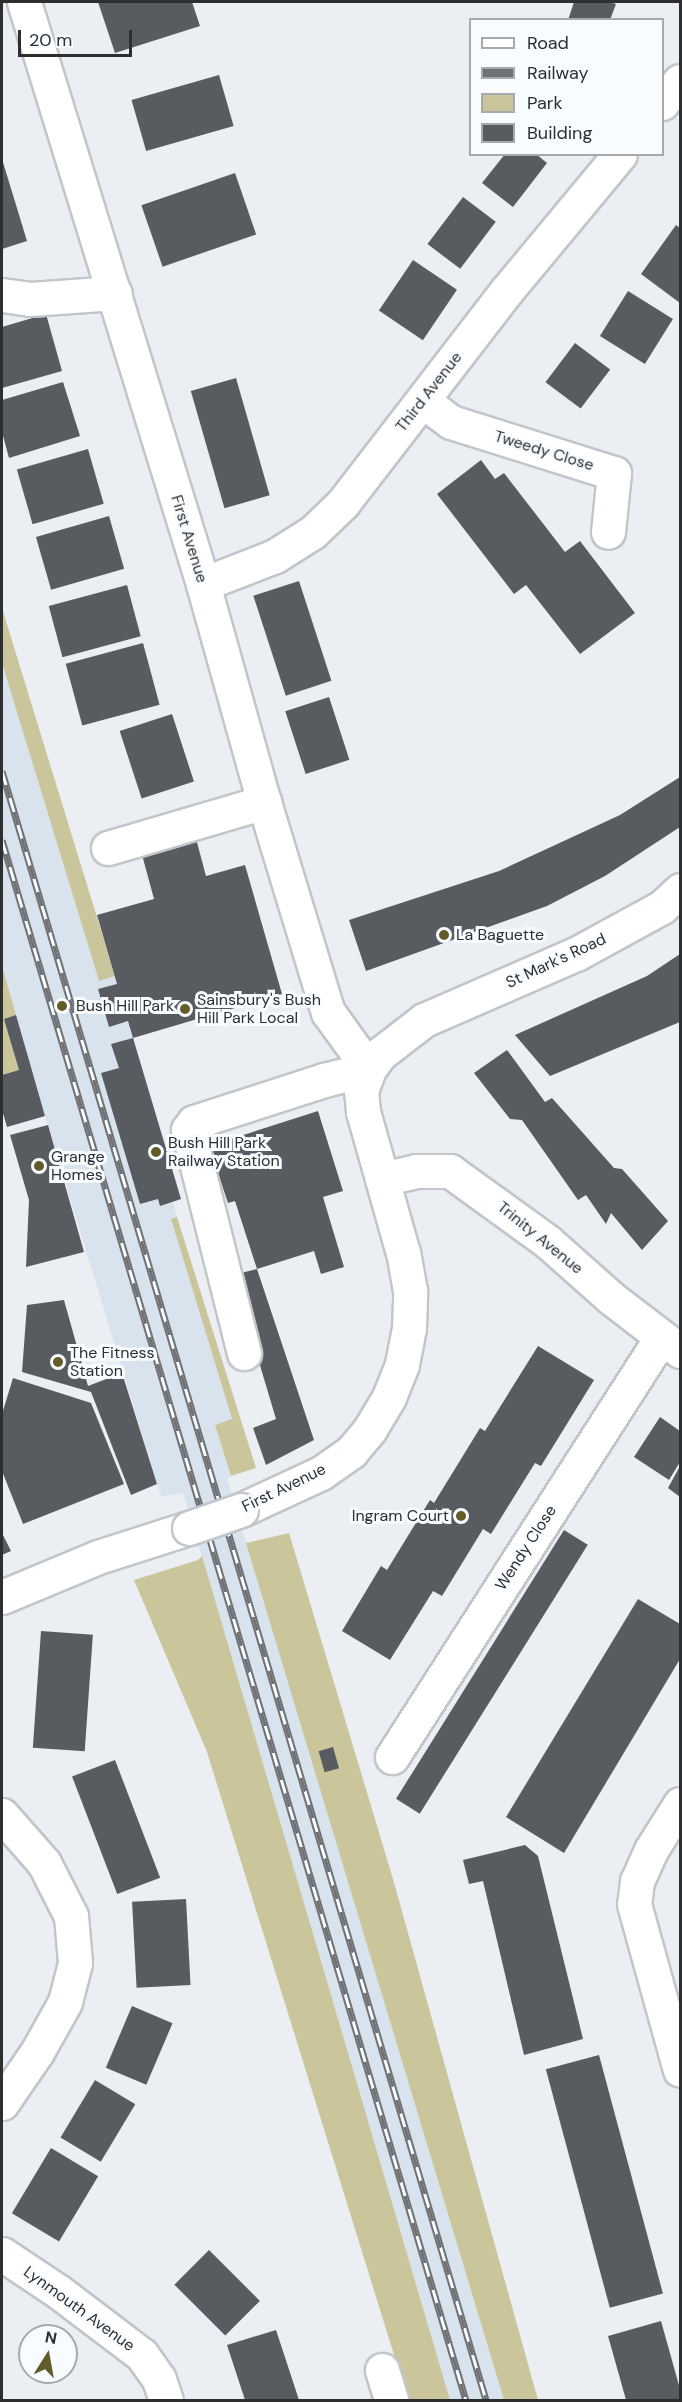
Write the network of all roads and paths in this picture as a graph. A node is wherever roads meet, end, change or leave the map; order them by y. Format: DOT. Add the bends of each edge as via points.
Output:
graph roads {
  1 [pos="24,2"];
  2 [pos="681,81"];
  3 [pos="664,102"];
  4 [pos="618,156"];
  5 [pos="115,293"];
  6 [pos="2,295"];
  7 [pos="423,401"];
  8 [pos="608,532"];
  9 [pos="203,584"];
  10 [pos="264,802"];
  11 [pos="108,848"];
  12 [pos="681,890"];
  13 [pos="424,1020"];
  14 [pos="369,1069"];
  15 [pos="382,1179"];
  16 [pos="671,1345"];
  17 [pos="244,1353"];
  18 [pos="2,1597"];
  19 [pos="392,1757"];
  20 [pos="681,1804"];
  21 [pos="2,1815"];
  22 [pos="681,2070"];
  23 [pos="2,2103"];
  24 [pos="2,2254"];
  25 [pos="166,2400"];
  1 -- 5 [label="street, First Avenue"];
  2 -- 3 [label="street"];
  4 -- 7 [label="street, Third Avenue" via="508,289"];
  5 -- 6 [label="street" via="30,299"];
  5 -- 9 [label="street, First Avenue"];
  7 -- 8 [label="street, Tweedy Close" via="451,422 614,473"];
  7 -- 9 [label="street, Third Avenue" via="343,503 313,532 275,556"];
  9 -- 10 [label="street, First Avenue"];
  10 -- 11 [label="street"];
  10 -- 14 [label="street, First Avenue" via="328,1012"];
  12 -- 13 [label="street, St Mark's Road" via="662,907 576,954"];
  13 -- 14 [label="street, First Avenue" via="380,1054"];
  14 -- 15 [label="street, First Avenue" via="361,1091 363,1112"];
  14 -- 17 [label="street" via="194,1122 188,1130"];
  15 -- 16 [label="street, Trinity Avenue" via="416,1171 450,1171 548,1242"];
  15 -- 18 [label="street, First Avenue, bridge" via="410,1291 409,1328 402,1364 389,1397 351,1452 321,1473 241,1510 98,1557"];
  16 -- 19 [label="street, Wendy Close"];
  20 -- 22 [label="street" via="641,1870 634,1904"];
  21 -- 23 [label="street" via="44,1863 71,1916 75,1963 65,2002"];
  24 -- 25 [label="street, Lynmouth Avenue" via="142,2355 159,2379"];
}
